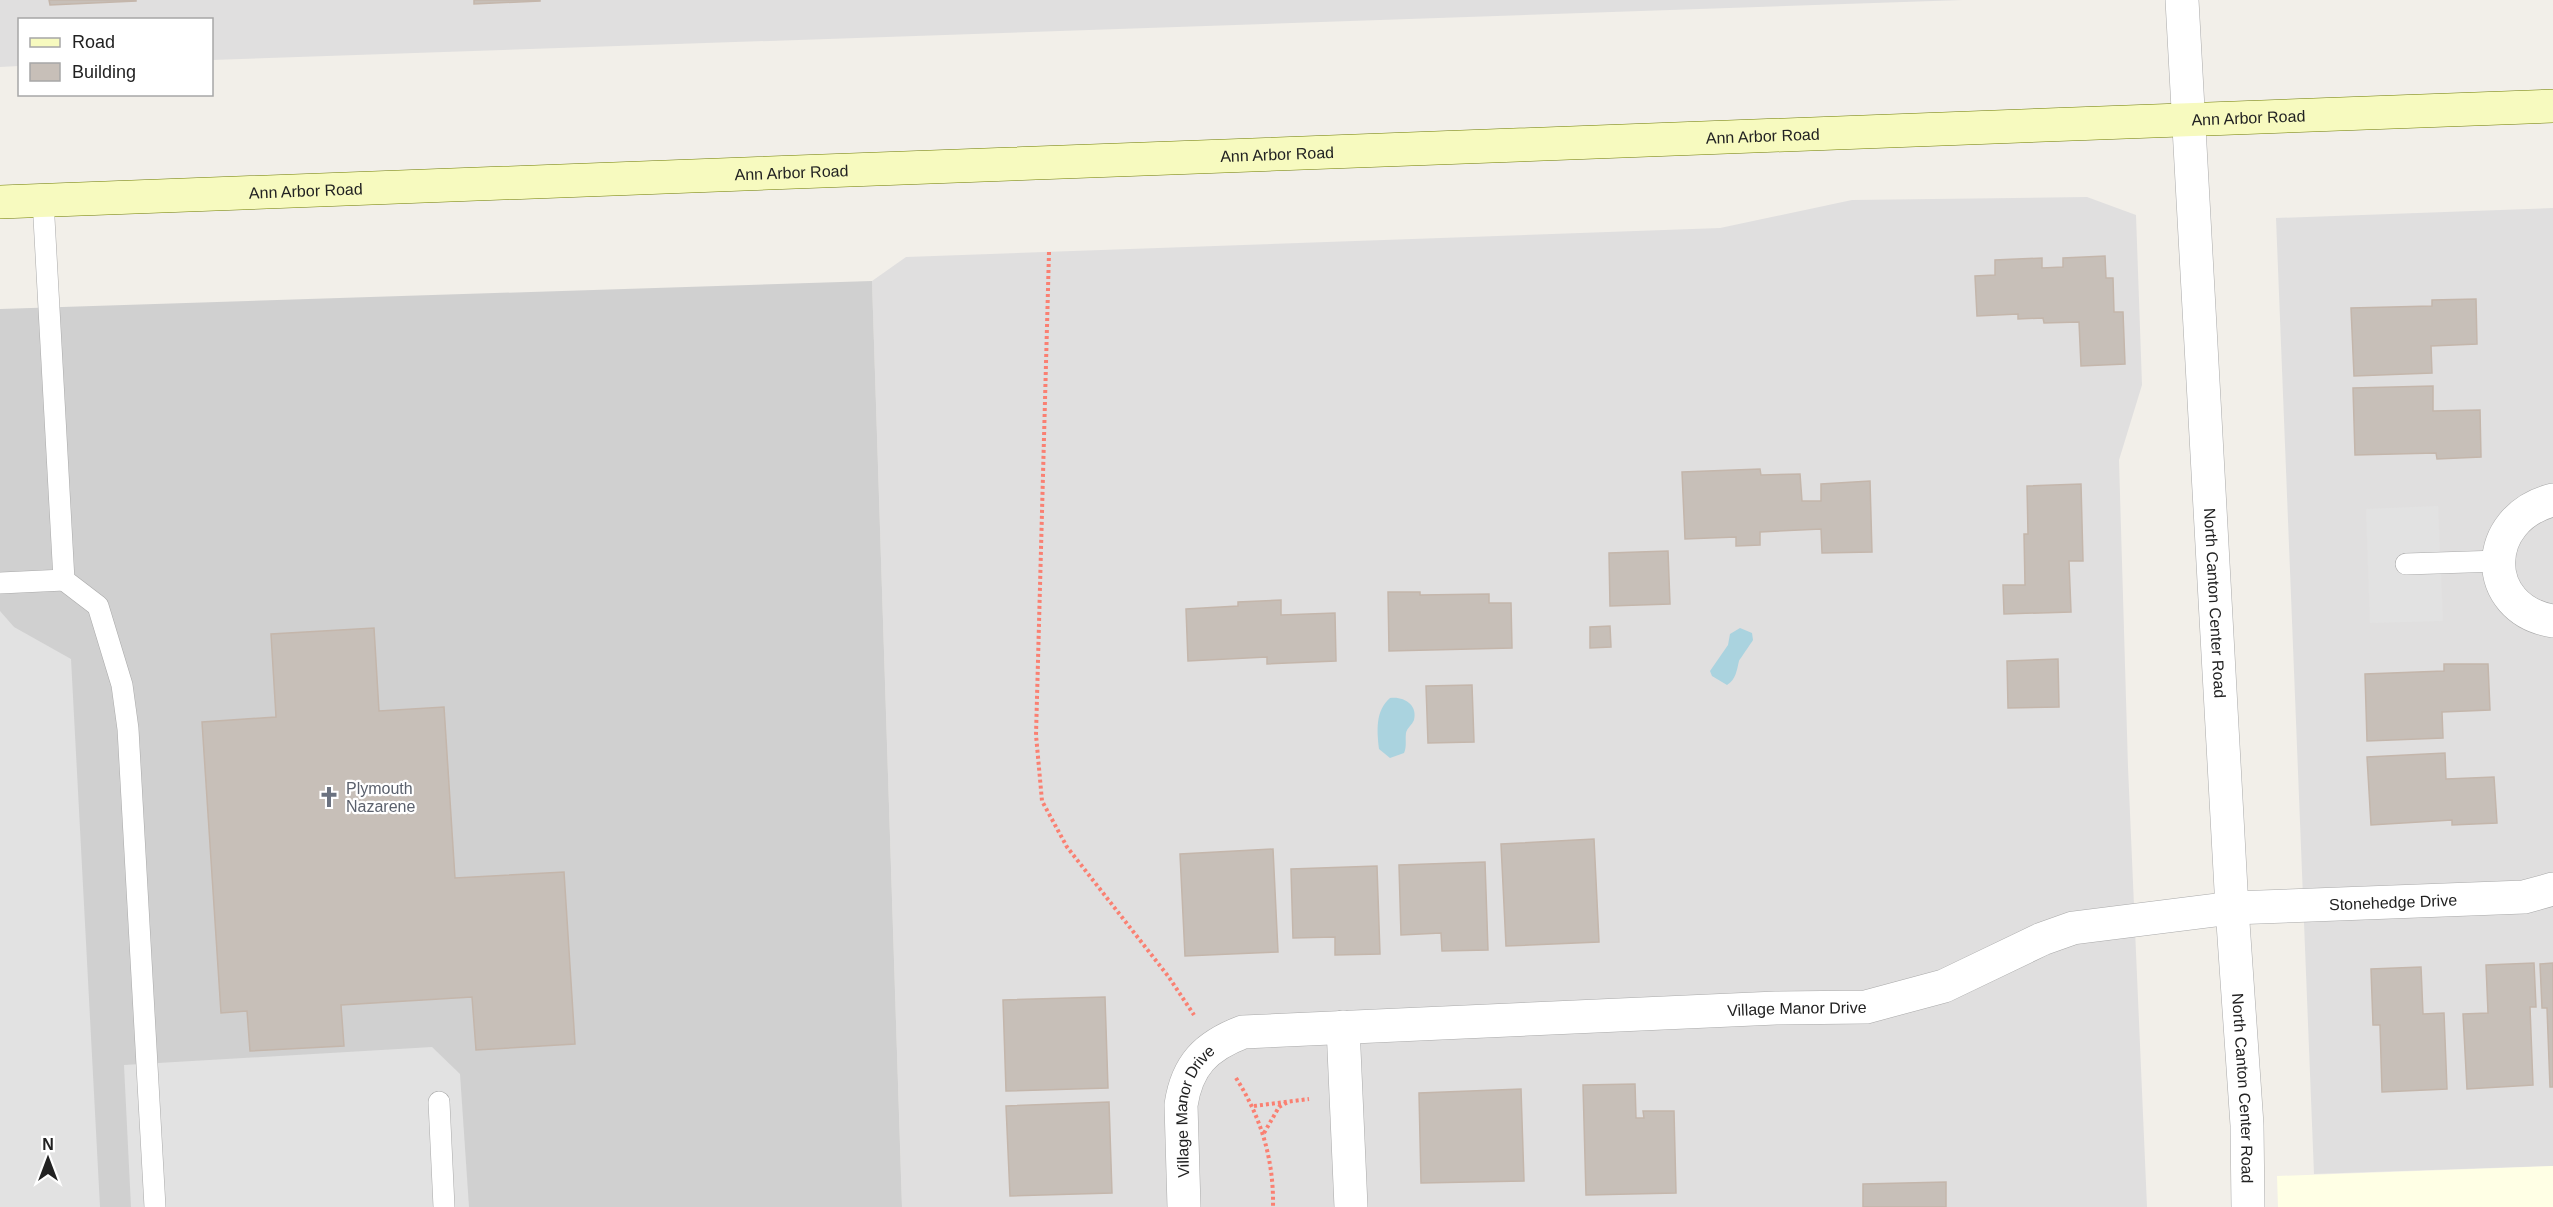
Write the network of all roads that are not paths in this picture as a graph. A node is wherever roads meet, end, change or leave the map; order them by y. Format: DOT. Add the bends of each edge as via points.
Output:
graph roads {
  1 [pos="2182,0"];
  2 [pos="2553,106"];
  3 [pos="2187,118"];
  4 [pos="43,200"];
  5 [pos="0,202"];
  6 [pos="2553,500"];
  7 [pos="2499,561"];
  8 [pos="2406,564"];
  9 [pos="64,580"];
  10 [pos="0,583"];
  11 [pos="2553,621"];
  12 [pos="2553,889"];
  13 [pos="2232,908"];
  14 [pos="1343,1027"];
  15 [pos="439,1102"];
  16 [pos="155,1207"];
  17 [pos="444,1207"];
  18 [pos="1184,1207"];
  19 [pos="1351,1207"];
  20 [pos="2248,1207"];
  1 -- 3 [label="street, North Canton Center Road"];
  2 -- 3 [label="main road, Ann Arbor Road"];
  3 -- 4 [label="main road, Ann Arbor Road"];
  3 -- 13 [label="street, North Canton Center Road"];
  4 -- 5 [label="main road, Ann Arbor Road"];
  4 -- 9 [label="lane"];
  6 -- 7 [label="street" via="2534,505 2518,516 2505,532"];
  7 -- 8 [label="lane"];
  7 -- 11 [label="street" via="2507,593 2521,609"];
  9 -- 10 [label="lane"];
  9 -- 16 [label="lane" via="98,606 122,685"];
  12 -- 13 [label="street, Stonehedge Drive" via="2524,897"];
  13 -- 14 [label="street, Village Manor Drive" via="2073,928 1944,986 1866,1007"];
  13 -- 20 [label="street, North Canton Center Road" via="2247,1125"];
  14 -- 18 [label="street, Village Manor Drive" via="1243,1032 1214,1045 1202,1057 1189,1072 1181,1105"];
  14 -- 19 [label="street"];
  15 -- 17 [label="lane"];
}
